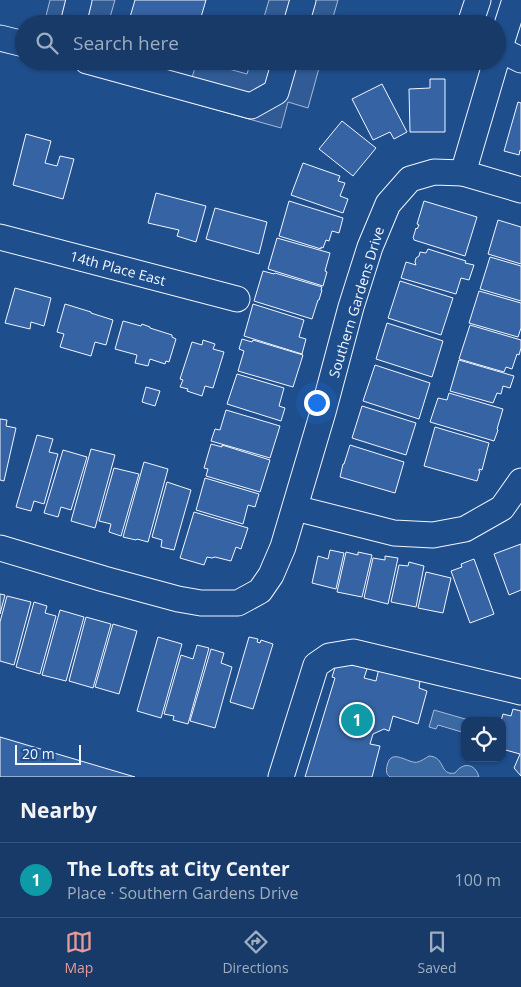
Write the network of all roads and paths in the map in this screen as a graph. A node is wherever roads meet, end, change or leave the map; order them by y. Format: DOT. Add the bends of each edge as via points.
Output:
graph roads {
  1 [pos="79,0"];
  2 [pos="303,0"];
  3 [pos="478,0"];
  4 [pos="516,9"];
  5 [pos="75,15"];
  6 [pos="299,15"];
  7 [pos="473,15"];
  8 [pos="0,38"];
  9 [pos="15,42"];
  10 [pos="506,45"];
  11 [pos="120,70"];
  12 [pos="282,70"];
  13 [pos="498,70"];
  14 [pos="463,173"];
  15 [pos="521,190"];
  16 [pos="0,237"];
  17 [pos="237,298"];
  18 [pos="521,481"];
  19 [pos="295,508"];
  20 [pos="0,548"];
  21 [pos="521,692"];
  22 [pos="281,777"];
  1 -- 5 [label="street"];
  2 -- 6 [label="street"];
  3 -- 7 [label="street"];
  4 -- 10 [label="street"];
  8 -- 9 [label="street"];
  11 -- 12 [label="street" via="251,106 276,92"];
  13 -- 14 [label="street"];
  14 -- 15 [label="street, Southern Gardens Drive"];
  14 -- 19 [label="street, Southern Gardens Drive" via="434,172 410,179 388,204 356,290"];
  16 -- 17 [label="street, 14th Place East"];
  18 -- 19 [label="street" via="502,508 465,529 433,535 394,533"];
  19 -- 20 [label="street, Southern Gardens Drive" via="270,575 260,591 238,603 178,599"];
  21 -- 22 [label="street" via="353,652 329,656 316,665"];
}
